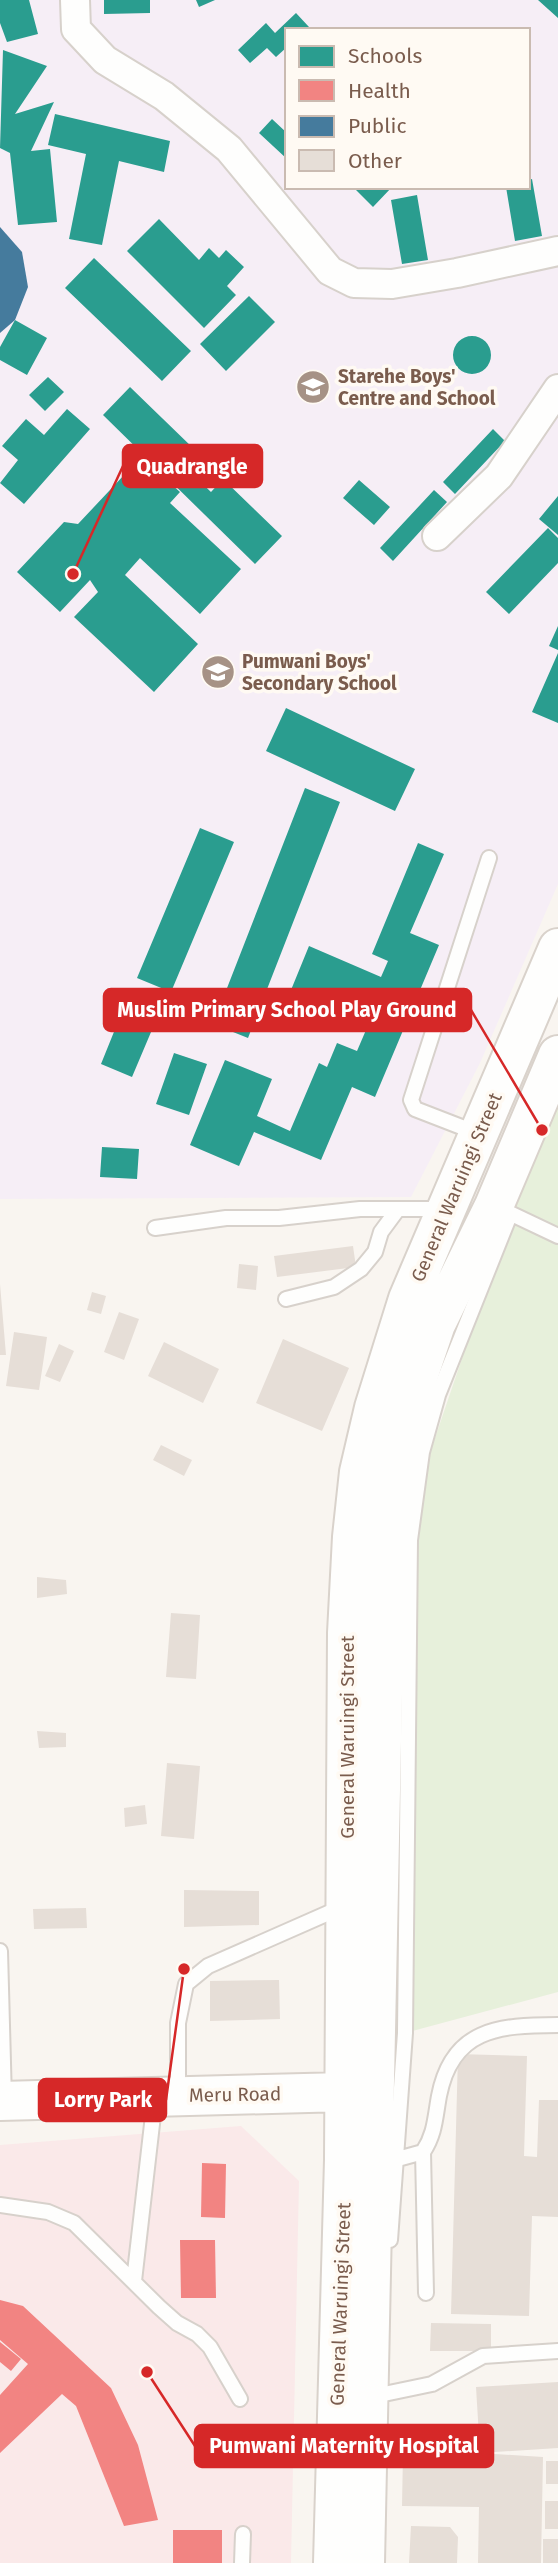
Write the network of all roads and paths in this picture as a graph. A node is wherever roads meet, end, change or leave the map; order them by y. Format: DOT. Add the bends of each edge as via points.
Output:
graph roads {
  1 [pos="75,0"];
  2 [pos="558,251"];
  3 [pos="558,389"];
  4 [pos="437,536"];
  5 [pos="489,858"];
  6 [pos="558,948"];
  7 [pos="558,1055"];
  8 [pos="478,1134"];
  9 [pos="398,1209"];
  10 [pos="446,1209"];
  11 [pos="502,1210"];
  12 [pos="155,1228"];
  13 [pos="558,1236"];
  14 [pos="286,1299"];
  15 [pos="346,1905"];
  16 [pos="0,1951"];
  17 [pos="558,2025"];
  18 [pos="345,2092"];
  19 [pos="166,2096"];
  20 [pos="2,2101"];
  21 [pos="423,2152"];
  22 [pos="394,2160"];
  23 [pos="0,2205"];
  24 [pos="390,2256"];
  25 [pos="134,2281"];
  26 [pos="426,2293"];
  27 [pos="558,2351"];
  28 [pos="384,2394"];
  29 [pos="240,2399"];
  30 [pos="243,2534"];
  31 [pos="242,2563"];
  32 [pos="333,2563"];
  33 [pos="365,2563"];
  1 -- 2 [label="street" via="76,29 106,60 164,96 229,149 330,271 354,283 392,284"];
  3 -- 4 [label="street" via="499,476"];
  5 -- 8 [label="lane" via="411,1100 415,1109"];
  6 -- 8 [label="main road, General Waruingi Street"];
  7 -- 11 [label="main road, General Waruingi Street"];
  8 -- 10 [label="main road, General Waruingi Street"];
  9 -- 10 [label="lane"];
  9 -- 12 [label="lane" via="226,1218"];
  9 -- 14 [label="lane" via="361,1269 334,1287"];
  10 -- 15 [label="main road, General Waruingi Street" via="408,1299 359,1472 347,1633"];
  11 -- 13 [label="lane"];
  11 -- 22 [label="lane" via="422,1452 410,1541 405,2033"];
  11 -- 33 [label="main road, General Waruingi Street" via="436,1324 412,1395 386,1548"];
  15 -- 18 [label="main road, General Waruingi Street"];
  15 -- 19 [label="lane" via="208,1966 186,1984"];
  16 -- 20 [label="lane"];
  17 -- 21 [label="lane" via="491,2032 456,2052 443,2080 433,2137"];
  18 -- 19 [label="main road, Meru Road"];
  18 -- 32 [label="main road, General Waruingi Street"];
  19 -- 20 [label="main road, Meru Road"];
  19 -- 25 [label="lane"];
  21 -- 22 [label="lane"];
  21 -- 26 [label="lane"];
  22 -- 24 [label="lane"];
  23 -- 25 [label="lane" via="48,2212 74,2223"];
  25 -- 29 [label="lane" via="177,2323 210,2347"];
  27 -- 28 [label="lane" via="483,2356 432,2384"];
  30 -- 31 [label="lane"];
}
